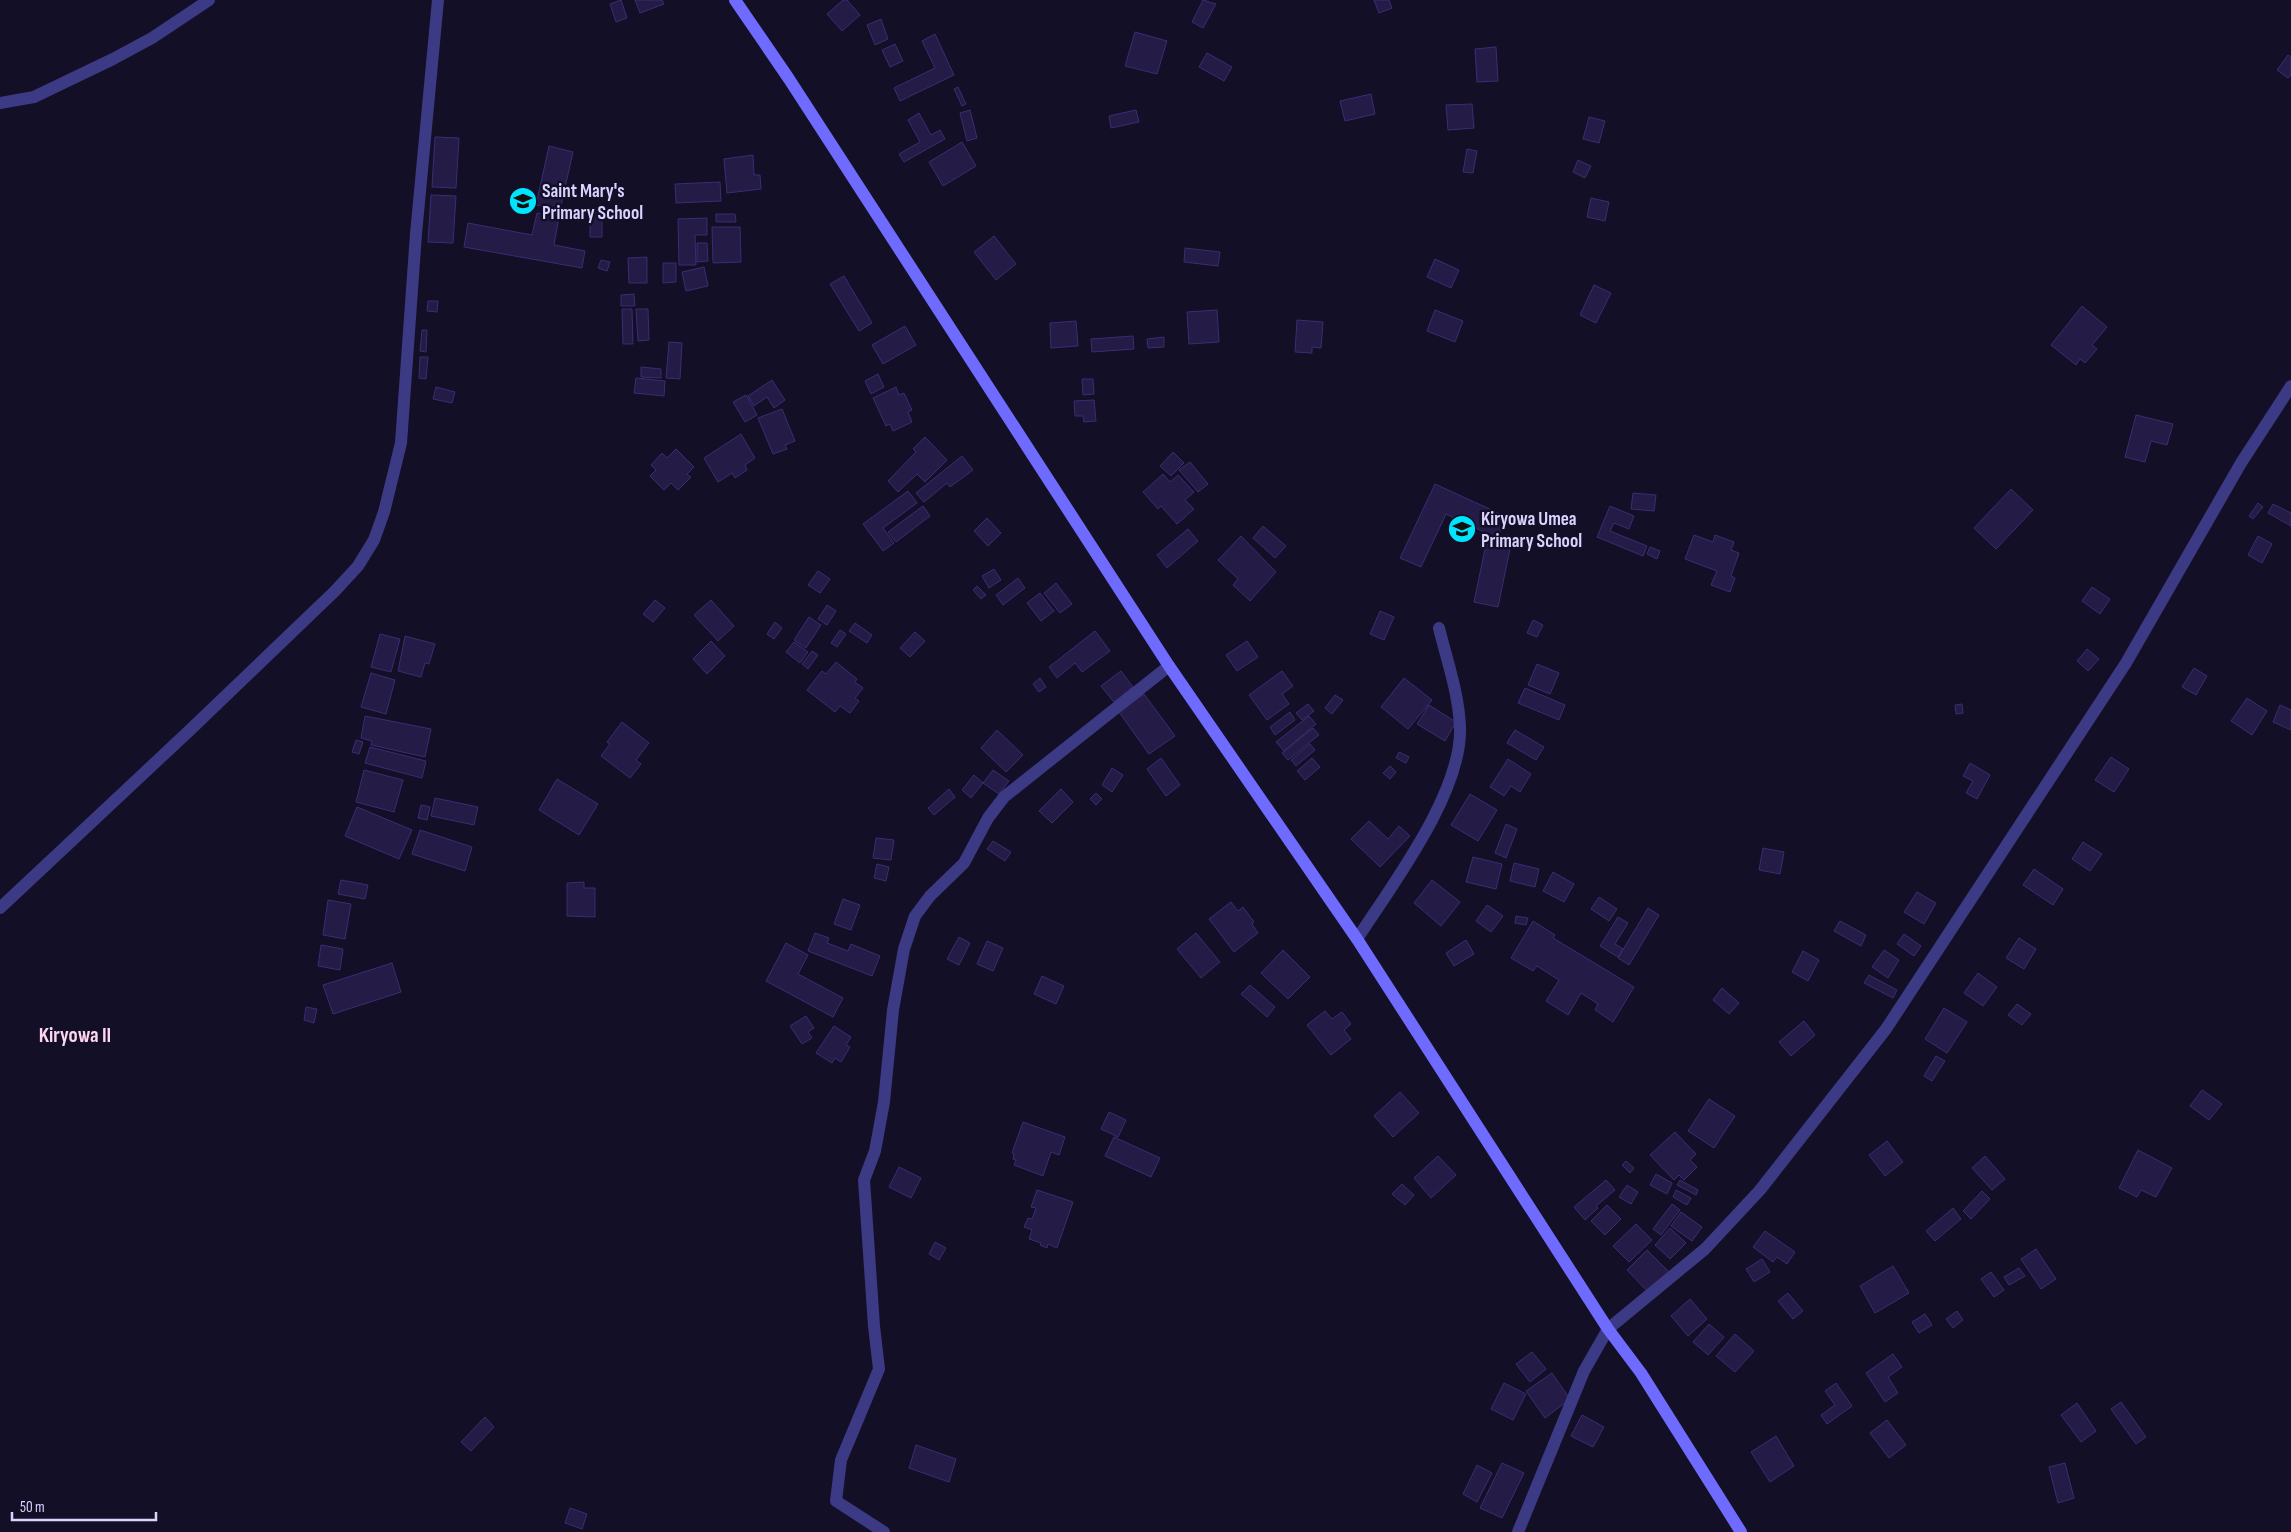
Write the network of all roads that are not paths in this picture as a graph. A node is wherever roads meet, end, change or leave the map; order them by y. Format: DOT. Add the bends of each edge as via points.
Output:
graph roads {
  1 [pos="209,0"];
  2 [pos="438,0"];
  3 [pos="735,0"];
  4 [pos="0,103"];
  5 [pos="2291,386"];
  6 [pos="1439,628"];
  7 [pos="1168,666"];
  8 [pos="0,908"];
  9 [pos="1358,939"];
  10 [pos="1608,1329"];
  11 [pos="884,1532"];
  12 [pos="1518,1532"];
  13 [pos="1741,1532"];
  1 -- 4 [label="street" via="152,38 113,59 34,97"];
  2 -- 8 [label="street" via="400,443 374,540 358,566 335,591"];
  3 -- 7 [label="main road"];
  5 -- 10 [label="street" via="2241,464 2126,663 1886,1029 1760,1190 1705,1248"];
  6 -- 9 [label="street" via="1458,704 1460,731 1456,758 1447,789 1432,818"];
  7 -- 9 [label="main road"];
  7 -- 11 [label="street" via="1004,797 988,818 964,863 930,896 915,916 904,949 893,1010 884,1102 875,1151 864,1180 879,1368 840,1460 836,1500"];
  9 -- 10 [label="main road"];
  10 -- 12 [label="street" via="1584,1371"];
  10 -- 13 [label="main road" via="1641,1373"];
}
